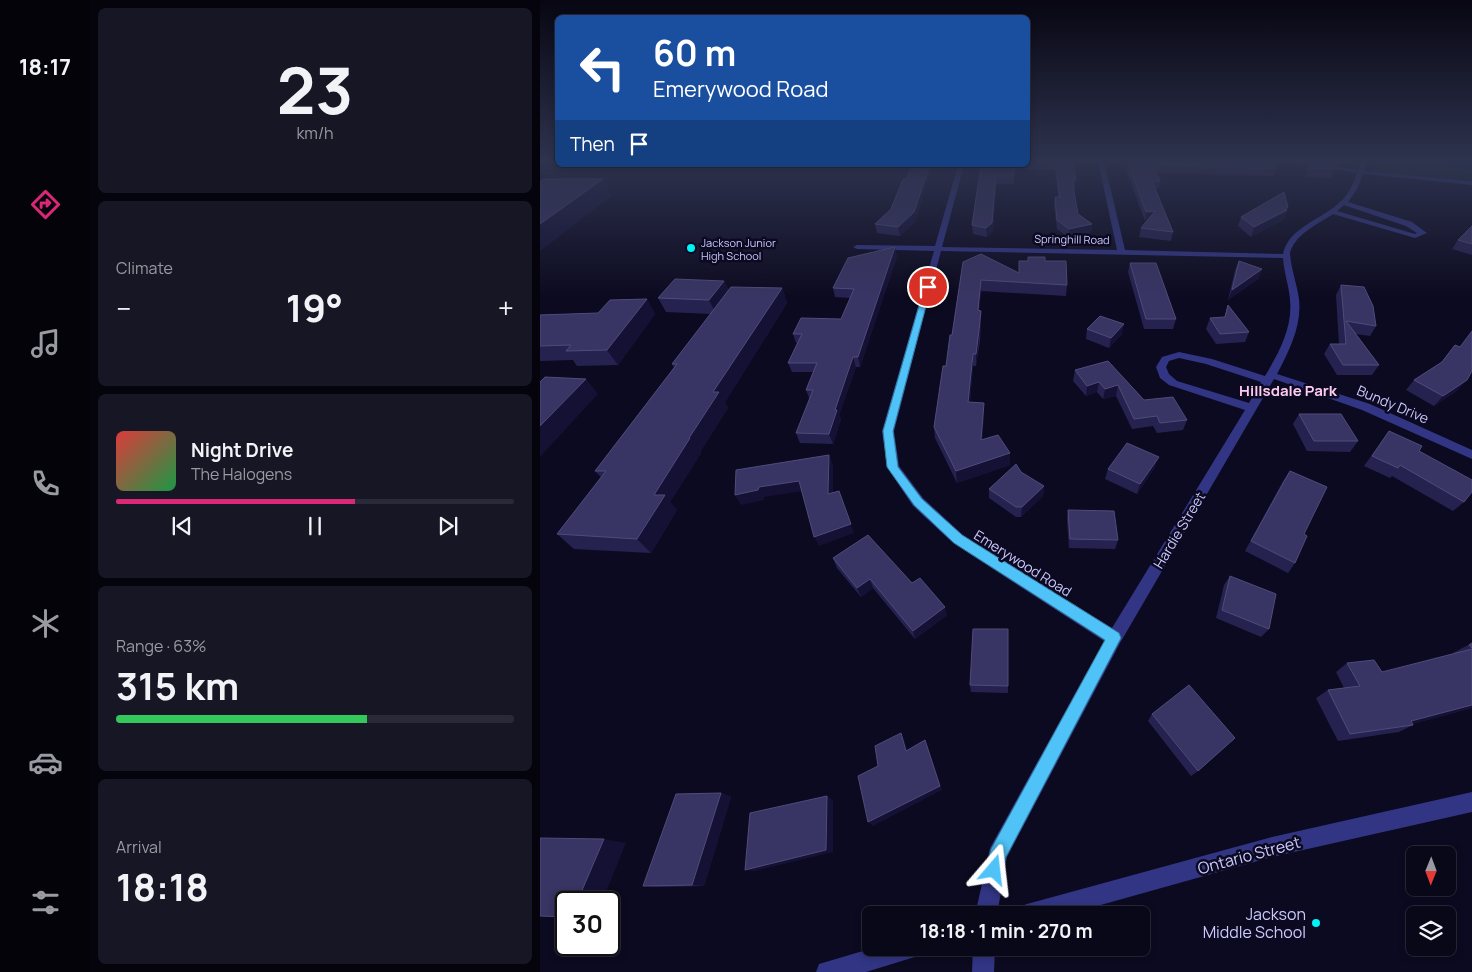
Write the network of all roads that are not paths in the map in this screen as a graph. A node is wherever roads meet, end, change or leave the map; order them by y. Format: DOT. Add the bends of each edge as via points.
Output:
graph roads {
  1 [pos="950,206"];
  2 [pos="1111,206"];
  3 [pos="1340,206"];
  4 [pos="1354,206"];
  5 [pos="1332,212"];
  6 [pos="857,247"];
  7 [pos="938,249"];
  8 [pos="1121,251"];
  9 [pos="1286,256"];
  10 [pos="1270,378"];
  11 [pos="1252,408"];
  12 [pos="1470,450"];
  13 [pos="1114,638"];
  14 [pos="1472,802"];
  15 [pos="988,906"];
  16 [pos="1059,906"];
  17 [pos="882,956"];
  18 [pos="984,956"];
  19 [pos="827,972"];
  20 [pos="983,972"];
  1 -- 7 [label="street, Emerywood Road"];
  2 -- 8 [label="street"];
  3 -- 5 [label="street"];
  4 -- 5 [label="street" via="1409,224 1423,233 1415,236"];
  5 -- 9 [label="street" via="1295,240"];
  6 -- 7 [label="street, Springhill Road"];
  7 -- 8 [label="street, Springhill Road"];
  7 -- 13 [label="street, Emerywood Road" via="888,431 893,467 918,502 958,539"];
  8 -- 9 [label="street, Springhill Road"];
  9 -- 10 [label="street, Hardie Street" via="1296,306 1293,334"];
  10 -- 11 [label="street, Hardie Street"];
  10 -- 11 [label="street, Bundy Drive" via="1179,355 1165,359 1161,367 1164,376 1173,383"];
  10 -- 12 [label="street, Bundy Drive" via="1366,407"];
  11 -- 13 [label="street, Hardie Street"];
  13 -- 15 [label="street, Hardie Street" via="997,855"];
  14 -- 16 [label="street, Ontario Street" via="1272,847"];
  17 -- 19 [label="street"];
  18 -- 20 [label="street"];
}
